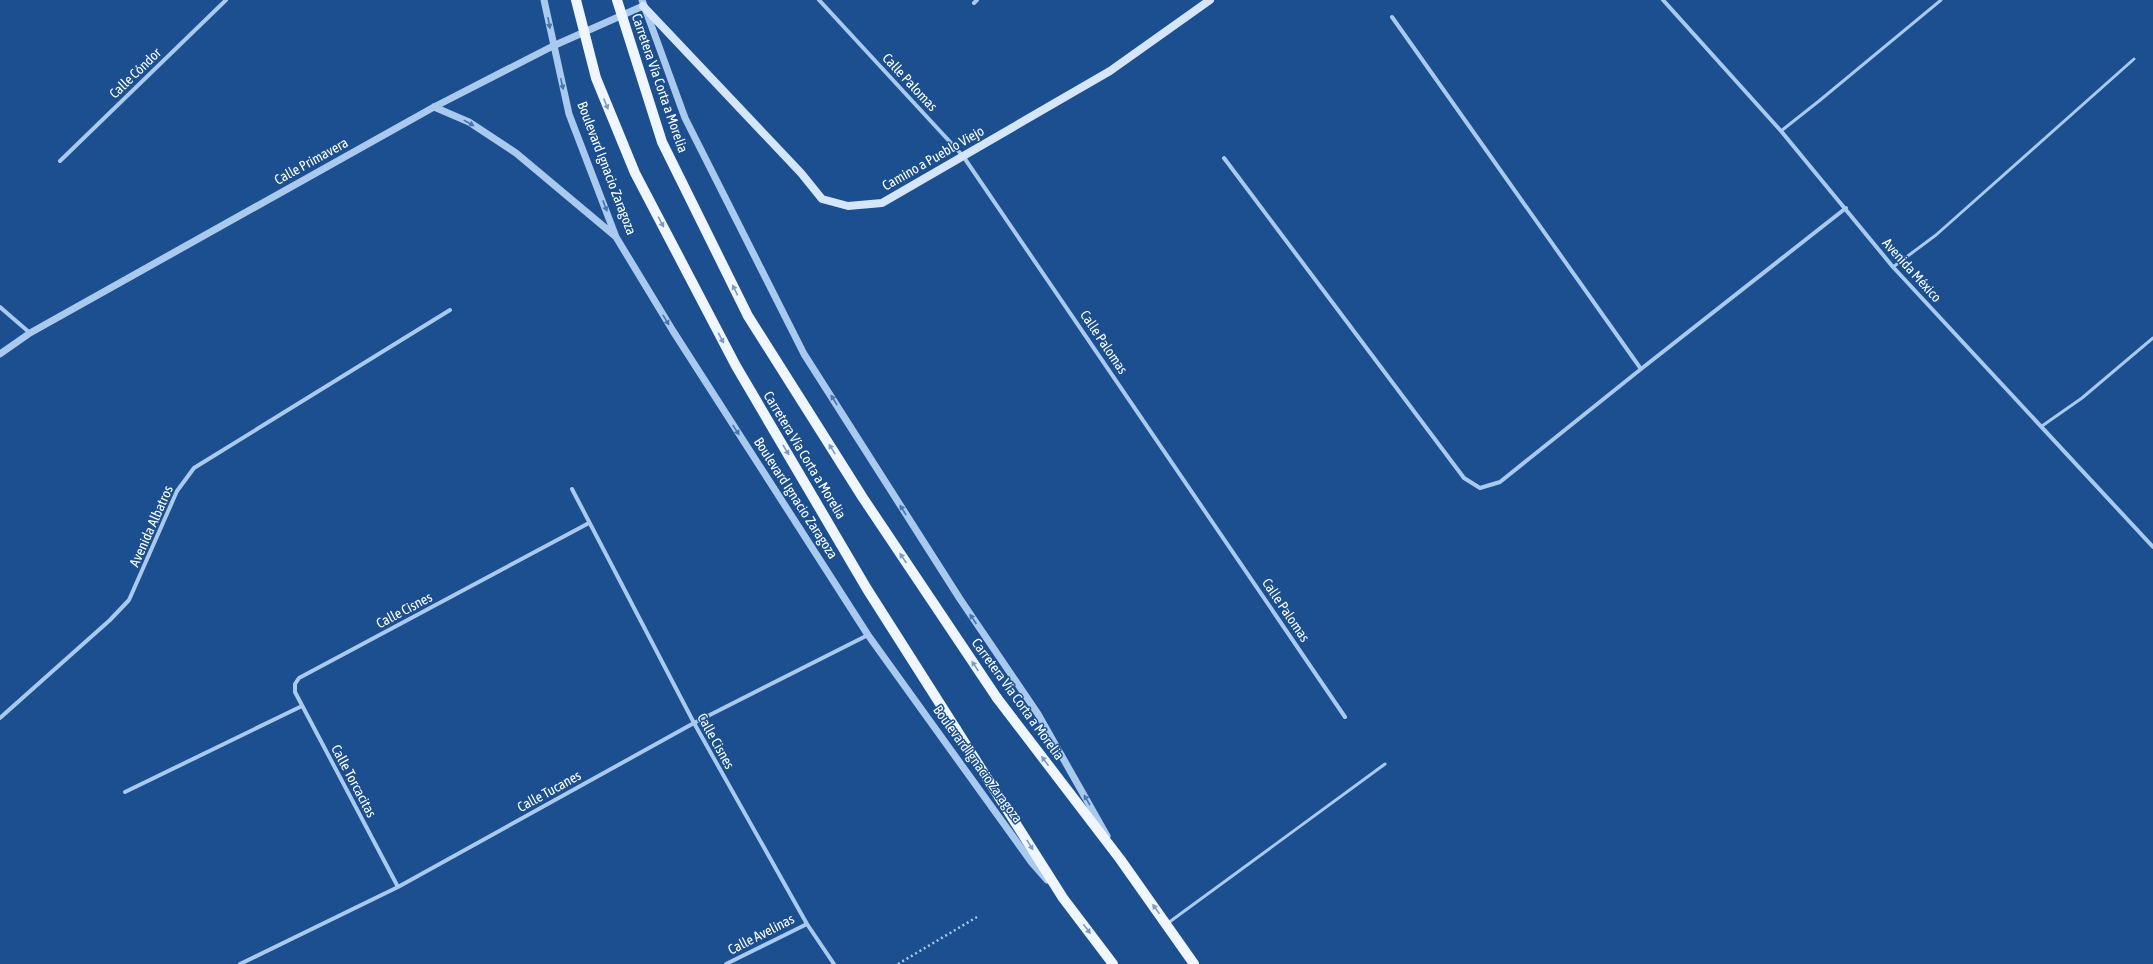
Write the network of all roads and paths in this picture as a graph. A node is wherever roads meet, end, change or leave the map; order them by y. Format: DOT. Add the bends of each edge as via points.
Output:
graph roads {
  1 [pos="226,0"];
  2 [pos="544,0"];
  3 [pos="576,0"];
  4 [pos="617,0"];
  5 [pos="818,0"];
  6 [pos="1210,0"];
  7 [pos="1663,0"];
  8 [pos="1940,0"];
  9 [pos="642,3"];
  10 [pos="1392,17"];
  11 [pos="553,46"];
  12 [pos="2134,59"];
  13 [pos="434,107"];
  14 [pos="1781,131"];
  15 [pos="963,156"];
  16 [pos="1224,158"];
  17 [pos="60,161"];
  18 [pos="1846,208"];
  19 [pos="616,237"];
  20 [pos="1893,267"];
  21 [pos="0,307"];
  22 [pos="450,310"];
  23 [pos="30,333"];
  24 [pos="2153,338"];
  25 [pos="0,354"];
  26 [pos="1641,369"];
  27 [pos="2042,426"];
  28 [pos="572,489"];
  29 [pos="589,523"];
  30 [pos="2153,547"];
  31 [pos="868,635"];
  32 [pos="295,684"];
  33 [pos="302,706"];
  34 [pos="1345,717"];
  35 [pos="0,718"];
  36 [pos="694,723"];
  37 [pos="1385,764"];
  38 [pos="125,792"];
  39 [pos="1120,859"];
  40 [pos="398,887"];
  41 [pos="1063,898"];
  42 [pos="976,917"];
  43 [pos="807,924"];
  44 [pos="1167,924"];
  45 [pos="240,964"];
  46 [pos="726,964"];
  47 [pos="834,964"];
  48 [pos="898,964"];
  49 [pos="1113,964"];
  50 [pos="1194,964"];
  1 -- 17 [label="street, Calle Cóndor"];
  2 -- 11 [label="street, Boulevard Ignacio Zaragoza, one-way"];
  3 -- 41 [label="main road, Carretera Vía Corta a Morelia, one-way, bridge" via="596,78 635,173 736,366 867,589"];
  39 -- 4 [label="main road, Carretera Vía Corta a Morelia, one-way, bridge" via="997,698 863,498 748,316 662,142"];
  5 -- 15 [label="street, Calle Palomas"];
  6 -- 15 [label="main road, Camino a Pueblo Viejo" via="1110,71"];
  7 -- 14 [label="street, Avenida México"];
  8 -- 14 [label="lane"];
  9 -- 11 [label="street, Calle Primavera"];
  9 -- 15 [label="main road, Camino a Pueblo Viejo" via="801,173 822,199 848,206 882,202"];
  39 -- 9 [label="street, one-way" via="1038,714 960,599 804,354 685,118"];
  10 -- 26 [label="street"];
  11 -- 13 [label="street, Calle Primavera"];
  11 -- 19 [label="street, Boulevard Ignacio Zaragoza, one-way" via="569,114"];
  12 -- 20 [label="lane" via="1936,234"];
  13 -- 19 [label="street, one-way" via="469,122 516,153"];
  13 -- 23 [label="street, Calle Primavera"];
  14 -- 18 [label="street, Avenida México"];
  15 -- 34 [label="street, Calle Palomas"];
  16 -- 26 [label="street" via="1464,478 1480,488 1500,482"];
  18 -- 20 [label="street, Avenida México"];
  18 -- 26 [label="street"];
  19 -- 31 [label="street, Boulevard Ignacio Zaragoza, one-way" via="672,331"];
  20 -- 27 [label="street, Avenida México"];
  21 -- 23 [label="street"];
  22 -- 35 [label="street, Avenida Albatros" via="194,468 177,491 129,600"];
  23 -- 25 [label="street, Calle Primavera"];
  24 -- 27 [label="lane" via="2082,398"];
  27 -- 30 [label="street, Avenida México"];
  28 -- 29 [label="street, Calle Cisnes"];
  29 -- 32 [label="street, Calle Cisnes" via="299,678"];
  29 -- 36 [label="street, Calle Cisnes"];
  31 -- 36 [label="street, Calle Tucanes"];
  31 -- 41 [label="street, Boulevard Ignacio Zaragoza" via="1032,863"];
  32 -- 33 [label="street, Calle Torcacitas" via="295,692"];
  33 -- 38 [label="street"];
  33 -- 40 [label="street, Calle Torcacitas"];
  36 -- 40 [label="street, Calle Tucanes"];
  36 -- 43 [label="street, Calle Cisnes"];
  37 -- 44 [label="lane"];
  44 -- 39 [label="main road, one-way"];
  40 -- 45 [label="street, Calle Tucanes"];
  41 -- 49 [label="main road, Boulevard Ignacio Zaragoza, one-way"];
  42 -- 48 [label="path"];
  43 -- 46 [label="street, Calle Avelinas"];
  43 -- 47 [label="street, Calle Cisnes"];
  44 -- 50 [label="main road"];
}
